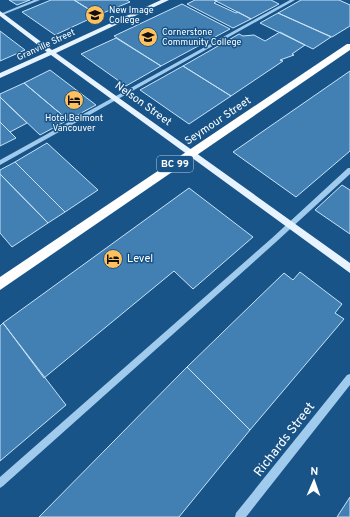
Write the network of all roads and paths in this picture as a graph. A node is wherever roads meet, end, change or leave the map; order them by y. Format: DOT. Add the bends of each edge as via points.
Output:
graph roads {
  1 [pos="38,0"];
  2 [pos="166,0"];
  3 [pos="293,0"];
  4 [pos="0,14"];
  5 [pos="350,46"];
  6 [pos="52,52"];
  7 [pos="0,76"];
  8 [pos="115,98"];
  9 [pos="191,154"];
  10 [pos="0,163"];
  11 [pos="350,170"];
  12 [pos="290,225"];
  13 [pos="350,269"];
  14 [pos="0,284"];
  15 [pos="350,378"];
  16 [pos="0,483"];
  17 [pos="240,517"];
  1 -- 4 [label="street"];
  2 -- 6 [label="main road, Granville Street"];
  3 -- 8 [label="street"];
  4 -- 6 [label="main road, Nelson Street"];
  5 -- 9 [label="highway, Seymour Street / BC 99"];
  6 -- 7 [label="main road, Granville Street"];
  6 -- 8 [label="main road, Nelson Street"];
  8 -- 9 [label="main road, Nelson Street"];
  8 -- 10 [label="street"];
  9 -- 12 [label="main road, Nelson Street"];
  9 -- 14 [label="highway, Seymour Street / BC 99"];
  11 -- 12 [label="street"];
  12 -- 13 [label="main road, Nelson Street"];
  12 -- 16 [label="street"];
  15 -- 17 [label="street, Richards Street"];
}
